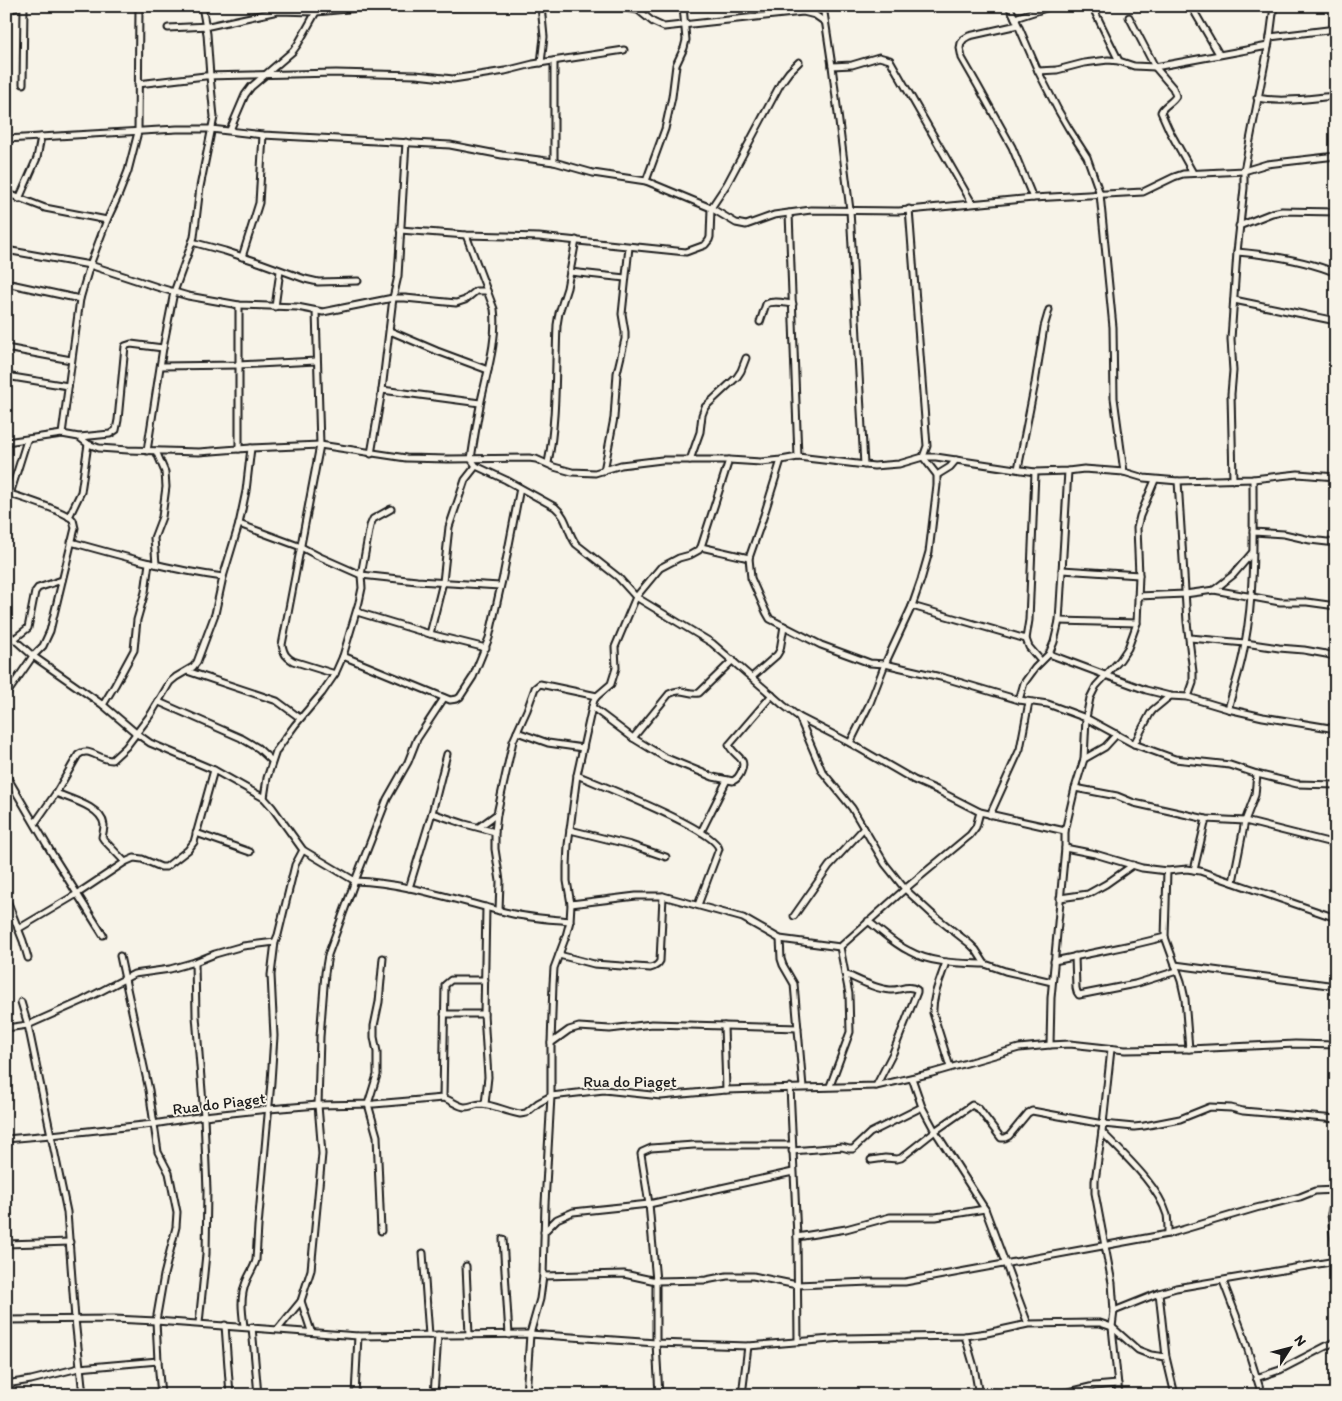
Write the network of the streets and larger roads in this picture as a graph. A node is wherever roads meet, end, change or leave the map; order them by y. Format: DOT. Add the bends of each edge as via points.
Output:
graph roads {
  1 [pos="24,6"];
  2 [pos="139,6"];
  3 [pos="202,6"];
  4 [pos="379,6"];
  5 [pos="447,6"];
  6 [pos="490,6"];
  7 [pos="541,6"];
  8 [pos="564,6"];
  9 [pos="683,6"];
  10 [pos="807,6"];
  11 [pos="823,6"];
  12 [pos="1008,6"];
  13 [pos="1052,6"];
  14 [pos="1092,6"];
  15 [pos="1191,6"];
  16 [pos="1274,6"];
  17 [pos="6,10"];
  18 [pos="316,12"];
  19 [pos="803,12"];
  20 [pos="1129,17"];
  21 [pos="1015,18"];
  22 [pos="825,22"];
  23 [pos="685,25"];
  24 [pos="1018,25"];
  25 [pos="206,27"];
  26 [pos="168,28"];
  27 [pos="1336,29"];
  28 [pos="1270,37"];
  29 [pos="1268,46"];
  30 [pos="624,50"];
  31 [pos="1219,54"];
  32 [pos="554,61"];
  33 [pos="1119,61"];
  34 [pos="799,62"];
  35 [pos="541,63"];
  36 [pos="832,66"];
  37 [pos="1155,67"];
  38 [pos="1038,71"];
  39 [pos="210,76"];
  40 [pos="264,76"];
  41 [pos="23,84"];
  42 [pos="138,84"];
  43 [pos="1336,96"];
  44 [pos="1257,98"];
  45 [pos="211,130"];
  46 [pos="230,130"];
  47 [pos="138,132"];
  48 [pos="264,135"];
  49 [pos="41,137"];
  50 [pos="6,138"];
  51 [pos="406,142"];
  52 [pos="1336,156"];
  53 [pos="554,162"];
  54 [pos="1244,171"];
  55 [pos="1193,173"];
  56 [pos="646,181"];
  57 [pos="6,193"];
  58 [pos="1100,194"];
  59 [pos="1033,198"];
  60 [pos="20,199"];
  61 [pos="972,203"];
  62 [pos="710,208"];
  63 [pos="909,209"];
  64 [pos="850,210"];
  65 [pos="1336,212"];
  66 [pos="789,213"];
  67 [pos="107,220"];
  68 [pos="1239,226"];
  69 [pos="400,230"];
  70 [pos="466,235"];
  71 [pos="576,240"];
  72 [pos="192,242"];
  73 [pos="629,247"];
  74 [pos="6,250"];
  75 [pos="1237,252"];
  76 [pos="242,256"];
  77 [pos="90,265"];
  78 [pos="280,271"];
  79 [pos="570,272"];
  80 [pos="1336,273"];
  81 [pos="625,278"];
  82 [pos="358,281"];
  83 [pos="6,283"];
  84 [pos="487,291"];
  85 [pos="174,292"];
  86 [pos="393,298"];
  87 [pos="80,299"];
  88 [pos="1234,300"];
  89 [pos="792,304"];
  90 [pos="239,305"];
  91 [pos="275,306"];
  92 [pos="1049,310"];
  93 [pos="316,311"];
  94 [pos="1336,321"];
  95 [pos="760,322"];
  96 [pos="390,331"];
  97 [pos="6,348"];
  98 [pos="164,348"];
  99 [pos="746,358"];
  100 [pos="71,360"];
  101 [pos="316,361"];
  102 [pos="238,365"];
  103 [pos="161,366"];
  104 [pos="488,370"];
  105 [pos="6,376"];
  106 [pos="68,386"];
  107 [pos="382,390"];
  108 [pos="480,403"];
  109 [pos="62,434"];
  110 [pos="79,437"];
  111 [pos="27,440"];
  112 [pos="6,442"];
  113 [pos="88,444"];
  114 [pos="320,445"];
  115 [pos="927,446"];
  116 [pos="239,448"];
  117 [pos="251,448"];
  118 [pos="148,451"];
  119 [pos="156,451"];
  120 [pos="371,454"];
  121 [pos="936,456"];
  122 [pos="798,457"];
  123 [pos="923,457"];
  124 [pos="471,459"];
  125 [pos="690,460"];
  126 [pos="729,460"];
  127 [pos="780,460"];
  128 [pos="956,460"];
  129 [pos="548,464"];
  130 [pos="864,465"];
  131 [pos="476,466"];
  132 [pos="1018,469"];
  133 [pos="604,471"];
  134 [pos="1068,471"];
  135 [pos="1035,472"];
  136 [pos="1124,472"];
  137 [pos="937,474"];
  138 [pos="1336,477"];
  139 [pos="1253,479"];
  140 [pos="1155,480"];
  141 [pos="1233,480"];
  142 [pos="1178,481"];
  143 [pos="520,488"];
  144 [pos="10,494"];
  145 [pos="6,507"];
  146 [pos="391,509"];
  147 [pos="69,517"];
  148 [pos="239,524"];
  149 [pos="1253,532"];
  150 [pos="71,542"];
  151 [pos="1336,543"];
  152 [pos="301,547"];
  153 [pos="701,547"];
  154 [pos="1252,553"];
  155 [pos="749,558"];
  156 [pos="150,563"];
  157 [pos="156,564"];
  158 [pos="1062,570"];
  159 [pos="361,575"];
  160 [pos="1139,575"];
  161 [pos="223,577"];
  162 [pos="62,580"];
  163 [pos="443,582"];
  164 [pos="500,586"];
  165 [pos="1214,590"];
  166 [pos="1185,594"];
  167 [pos="1138,596"];
  168 [pos="1250,596"];
  169 [pos="636,597"];
  170 [pos="912,606"];
  171 [pos="1336,606"];
  172 [pos="357,612"];
  173 [pos="1058,621"];
  174 [pos="1137,624"];
  175 [pos="784,626"];
  176 [pos="6,632"];
  177 [pos="430,634"];
  178 [pos="1190,638"];
  179 [pos="14,639"];
  180 [pos="1026,639"];
  181 [pos="1246,643"];
  182 [pos="486,648"];
  183 [pos="1048,654"];
  184 [pos="33,656"];
  185 [pos="343,656"];
  186 [pos="1336,657"];
  187 [pos="733,660"];
  188 [pos="1041,661"];
  189 [pos="885,664"];
  190 [pos="187,671"];
  191 [pos="336,674"];
  192 [pos="1105,676"];
  193 [pos="752,677"];
  194 [pos="6,695"];
  195 [pos="772,695"];
  196 [pos="597,696"];
  197 [pos="1170,696"];
  198 [pos="1188,697"];
  199 [pos="444,698"];
  200 [pos="1019,700"];
  201 [pos="158,702"];
  202 [pos="1029,702"];
  203 [pos="103,705"];
  204 [pos="592,707"];
  205 [pos="1228,709"];
  206 [pos="799,717"];
  207 [pos="300,718"];
  208 [pos="1086,718"];
  209 [pos="1336,729"];
  210 [pos="517,732"];
  211 [pos="136,733"];
  212 [pos="1117,734"];
  213 [pos="632,738"];
  214 [pos="850,742"];
  215 [pos="1134,744"];
  216 [pos="583,748"];
  217 [pos="447,754"];
  218 [pos="1084,759"];
  219 [pos="272,762"];
  220 [pos="214,770"];
  221 [pos="1257,774"];
  222 [pos="6,775"];
  223 [pos="577,775"];
  224 [pos="727,780"];
  225 [pos="1336,784"];
  226 [pos="1075,788"];
  227 [pos="56,793"];
  228 [pos="264,798"];
  229 [pos="980,812"];
  230 [pos="432,813"];
  231 [pos="497,814"];
  232 [pos="990,815"];
  233 [pos="1206,819"];
  234 [pos="1245,822"];
  235 [pos="35,823"];
  236 [pos="479,827"];
  237 [pos="864,828"];
  238 [pos="570,830"];
  239 [pos="1066,830"];
  240 [pos="495,832"];
  241 [pos="701,832"];
  242 [pos="196,833"];
  243 [pos="1336,844"];
  244 [pos="1065,848"];
  245 [pos="303,850"];
  246 [pos="250,852"];
  247 [pos="666,857"];
  248 [pos="126,862"];
  249 [pos="1133,865"];
  250 [pos="1194,870"];
  251 [pos="1167,871"];
  252 [pos="355,881"];
  253 [pos="1233,882"];
  254 [pos="409,888"];
  255 [pos="905,889"];
  256 [pos="76,894"];
  257 [pos="663,896"];
  258 [pos="6,898"];
  259 [pos="1060,898"];
  260 [pos="571,904"];
  261 [pos="698,906"];
  262 [pos="486,907"];
  263 [pos="499,911"];
  264 [pos="794,916"];
  265 [pos="1336,918"];
  266 [pos="570,921"];
  267 [pos="868,921"];
  268 [pos="18,929"];
  269 [pos="103,935"];
  270 [pos="1165,937"];
  271 [pos="780,939"];
  272 [pos="275,942"];
  273 [pos="840,948"];
  274 [pos="559,955"];
  275 [pos="120,956"];
  276 [pos="1074,956"];
  277 [pos="28,958"];
  278 [pos="383,958"];
  279 [pos="1054,961"];
  280 [pos="196,962"];
  281 [pos="946,962"];
  282 [pos="985,964"];
  283 [pos="1176,968"];
  284 [pos="845,974"];
  285 [pos="125,979"];
  286 [pos="484,980"];
  287 [pos="1052,982"];
  288 [pos="1336,986"];
  289 [pos="21,1002"];
  290 [pos="444,1014"];
  291 [pos="484,1014"];
  292 [pos="28,1025"];
  293 [pos="724,1026"];
  294 [pos="6,1028"];
  295 [pos="798,1028"];
  296 [pos="551,1043"];
  297 [pos="1050,1045"];
  298 [pos="1336,1045"];
  299 [pos="1110,1049"];
  300 [pos="1189,1049"];
  301 [pos="950,1067"];
  302 [pos="912,1078"];
  303 [pos="830,1086"];
  304 [pos="876,1086"];
  305 [pos="790,1087"];
  306 [pos="803,1087"];
  307 [pos="726,1090"];
  308 [pos="551,1096"];
  309 [pos="443,1098"];
  310 [pos="368,1104"];
  311 [pos="485,1104"];
  312 [pos="318,1105"];
  313 [pos="922,1106"];
  314 [pos="269,1109"];
  315 [pos="204,1116"];
  316 [pos="1336,1119"];
  317 [pos="153,1124"];
  318 [pos="1103,1124"];
  319 [pos="935,1130"];
  320 [pos="1102,1132"];
  321 [pos="51,1135"];
  322 [pos="6,1139"];
  323 [pos="792,1148"];
  324 [pos="871,1160"];
  325 [pos="793,1172"];
  326 [pos="1335,1188"];
  327 [pos="649,1204"];
  328 [pos="986,1209"];
  329 [pos="381,1231"];
  330 [pos="544,1232"];
  331 [pos="1168,1234"];
  332 [pos="797,1237"];
  333 [pos="503,1239"];
  334 [pos="70,1242"];
  335 [pos="6,1244"];
  336 [pos="1106,1246"];
  337 [pos="423,1253"];
  338 [pos="1336,1261"];
  339 [pos="1006,1264"];
  340 [pos="466,1266"];
  341 [pos="543,1276"];
  342 [pos="656,1281"];
  343 [pos="1223,1281"];
  344 [pos="797,1285"];
  345 [pos="1159,1293"];
  346 [pos="301,1301"];
  347 [pos="1114,1311"];
  348 [pos="75,1319"];
  349 [pos="6,1320"];
  350 [pos="156,1321"];
  351 [pos="199,1323"];
  352 [pos="1028,1324"];
  353 [pos="225,1326"];
  354 [pos="244,1326"];
  355 [pos="252,1327"];
  356 [pos="1112,1327"];
  357 [pos="278,1329"];
  358 [pos="311,1331"];
  359 [pos="509,1334"];
  360 [pos="530,1334"];
  361 [pos="429,1335"];
  362 [pos="438,1335"];
  363 [pos="469,1335"];
  364 [pos="358,1336"];
  365 [pos="964,1336"];
  366 [pos="1336,1341"];
  367 [pos="798,1342"];
  368 [pos="656,1344"];
  369 [pos="748,1346"];
  370 [pos="1166,1357"];
  371 [pos="158,1361"];
  372 [pos="79,1368"];
  373 [pos="1256,1378"];
  374 [pos="6,1384"];
  375 [pos="1118,1384"];
  376 [pos="83,1395"];
  377 [pos="161,1395"];
  378 [pos="230,1395"];
  379 [pos="258,1395"];
  380 [pos="355,1395"];
  381 [pos="434,1395"];
  382 [pos="526,1395"];
  383 [pos="659,1395"];
  384 [pos="742,1395"];
  385 [pos="979,1395"];
  386 [pos="1037,1395"];
  387 [pos="1119,1395"];
  388 [pos="1175,1395"];
  389 [pos="1262,1395"];
  1 -- 17 [label="street"];
  1 -- 41 [label="street"];
  2 -- 42 [label="street"];
  3 -- 25 [label="street"];
  4 -- 18 [label="street"];
  5 -- 6 [label="street"];
  7 -- 35 [label="street" via="544,38"];
  8 -- 23 [label="street" via="638,10 664,27"];
  9 -- 23 [label="street"];
  10 -- 19 [label="street"];
  11 -- 22 [label="street"];
  12 -- 21 [label="street"];
  13 -- 21 [label="street"];
  14 -- 33 [label="street"];
  15 -- 31 [label="street"];
  16 -- 28 [label="street"];
  18 -- 25 [label="street" via="278,11"];
  18 -- 40 [label="street" via="293,51"];
  19 -- 22 [label="street"];
  19 -- 23 [label="street"];
  20 -- 37 [label="street"];
  21 -- 24 [label="street"];
  22 -- 36 [label="street"];
  23 -- 56 [label="street" via="686,40 676,65 669,117"];
  24 -- 38 [label="street"];
  24 -- 59 [label="street" via="969,36 960,48 962,58 1012,147"];
  25 -- 26 [label="street"];
  25 -- 39 [label="street"];
  27 -- 28 [label="street"];
  28 -- 29 [label="street"];
  29 -- 31 [label="street"];
  29 -- 44 [label="street"];
  30 -- 32 [label="street"];
  31 -- 37 [label="street"];
  32 -- 35 [label="street"];
  32 -- 53 [label="street"];
  33 -- 37 [label="street"];
  33 -- 38 [label="street"];
  34 -- 62 [label="street" via="781,83 727,184"];
  35 -- 40 [label="street" via="453,79 336,73"];
  36 -- 61 [label="street" via="852,65 879,57 890,60"];
  36 -- 64 [label="street"];
  37 -- 55 [label="street" via="1176,94 1161,112"];
  38 -- 58 [label="street" via="1087,157"];
  39 -- 40 [label="street"];
  39 -- 42 [label="street"];
  39 -- 45 [label="street" via="214,112"];
  40 -- 46 [label="street" via="245,95"];
  42 -- 47 [label="street"];
  43 -- 44 [label="street" via="1285,101"];
  44 -- 54 [label="street"];
  45 -- 46 [label="street"];
  45 -- 47 [label="street"];
  45 -- 72 [label="street"];
  46 -- 48 [label="street"];
  47 -- 49 [label="street"];
  47 -- 67 [label="street" via="128,171"];
  48 -- 51 [label="street"];
  48 -- 76 [label="street" via="259,203"];
  49 -- 50 [label="street"];
  49 -- 60 [label="street" via="37,158"];
  51 -- 53 [label="street" via="450,145"];
  51 -- 69 [label="street"];
  52 -- 54 [label="street" via="1267,164"];
  53 -- 56 [label="street" via="593,173"];
  54 -- 55 [label="street"];
  54 -- 68 [label="street"];
  55 -- 58 [label="street" via="1174,177 1143,192"];
  56 -- 62 [label="street"];
  57 -- 60 [label="street"];
  58 -- 59 [label="street"];
  58 -- 136 [label="street" via="1113,327 1114,398"];
  59 -- 61 [label="street"];
  60 -- 67 [label="street" via="45,208"];
  61 -- 63 [label="street"];
  62 -- 66 [label="street" via="746,225"];
  62 -- 73 [label="street" via="710,237 705,245 686,252"];
  63 -- 64 [label="street"];
  63 -- 115 [label="street"];
  64 -- 66 [label="street"];
  64 -- 130 [label="street"];
  65 -- 68 [label="street" via="1282,211"];
  66 -- 89 [label="street"];
  67 -- 77 [label="street"];
  68 -- 75 [label="street"];
  69 -- 70 [label="street"];
  69 -- 86 [label="street" via="400,258"];
  70 -- 71 [label="street"];
  70 -- 84 [label="street"];
  71 -- 73 [label="street"];
  71 -- 79 [label="street"];
  72 -- 76 [label="street"];
  72 -- 85 [label="street"];
  73 -- 81 [label="street"];
  74 -- 77 [label="street"];
  75 -- 80 [label="street" via="1298,261"];
  75 -- 88 [label="street"];
  76 -- 78 [label="street"];
  77 -- 85 [label="street"];
  77 -- 87 [label="street"];
  78 -- 82 [label="street" via="318,282"];
  78 -- 91 [label="street"];
  79 -- 81 [label="street"];
  79 -- 129 [label="street" via="557,325 555,412"];
  81 -- 133 [label="street" via="622,314 625,339 617,373 614,418"];
  83 -- 87 [label="street"];
  84 -- 86 [label="street" via="476,291 465,300 456,302"];
  84 -- 104 [label="street" via="495,321"];
  85 -- 90 [label="street"];
  85 -- 98 [label="street"];
  86 -- 93 [label="street" via="332,311"];
  86 -- 96 [label="street"];
  87 -- 100 [label="street"];
  88 -- 94 [label="street"];
  88 -- 141 [label="street" via="1231,339"];
  89 -- 95 [label="street" via="768,302"];
  89 -- 122 [label="street"];
  90 -- 91 [label="street"];
  90 -- 102 [label="street"];
  91 -- 93 [label="street"];
  92 -- 132 [label="street"];
  93 -- 101 [label="street"];
  96 -- 104 [label="street"];
  96 -- 107 [label="street"];
  97 -- 100 [label="street"];
  98 -- 103 [label="street"];
  98 -- 110 [label="street" via="125,346 116,430 110,434"];
  99 -- 125 [label="street" via="737,377 705,407"];
  100 -- 106 [label="street"];
  101 -- 102 [label="street"];
  101 -- 114 [label="street"];
  102 -- 103 [label="street"];
  102 -- 116 [label="street"];
  103 -- 118 [label="street"];
  104 -- 108 [label="street"];
  105 -- 106 [label="street"];
  106 -- 109 [label="street"];
  107 -- 108 [label="street"];
  107 -- 120 [label="street"];
  108 -- 124 [label="street"];
  109 -- 110 [label="street"];
  109 -- 111 [label="street"];
  110 -- 113 [label="street"];
  111 -- 112 [label="street"];
  111 -- 144 [label="street"];
  113 -- 118 [label="street" via="99,448"];
  113 -- 147 [label="street" via="81,492"];
  114 -- 117 [label="street"];
  114 -- 120 [label="street"];
  114 -- 152 [label="street"];
  115 -- 121 [label="street"];
  115 -- 123 [label="street"];
  116 -- 117 [label="street"];
  116 -- 119 [label="street" via="199,452"];
  117 -- 148 [label="street"];
  118 -- 119 [label="street"];
  119 -- 157 [label="street" via="165,472 166,487 162,517 154,538"];
  120 -- 124 [label="street"];
  121 -- 123 [label="street"];
  121 -- 128 [label="street"];
  122 -- 127 [label="street"];
  122 -- 130 [label="street"];
  123 -- 130 [label="street" via="899,464"];
  123 -- 137 [label="street"];
  124 -- 129 [label="street" via="529,458"];
  124 -- 131 [label="street"];
  125 -- 126 [label="street"];
  125 -- 133 [label="street" via="639,462"];
  126 -- 127 [label="street"];
  126 -- 153 [label="street"];
  127 -- 155 [label="street"];
  128 -- 132 [label="street"];
  128 -- 137 [label="street"];
  129 -- 133 [label="street" via="572,472 595,474"];
  131 -- 143 [label="street"];
  131 -- 163 [label="street" via="465,480 449,527"];
  132 -- 135 [label="street"];
  134 -- 135 [label="street"];
  134 -- 136 [label="street"];
  134 -- 158 [label="street"];
  135 -- 180 [label="street"];
  136 -- 140 [label="street"];
  137 -- 170 [label="street" via="929,552"];
  138 -- 139 [label="street" via="1298,474"];
  139 -- 141 [label="street"];
  139 -- 149 [label="street"];
  140 -- 142 [label="street"];
  140 -- 160 [label="street" via="1137,528"];
  141 -- 142 [label="street"];
  142 -- 166 [label="street"];
  143 -- 164 [label="street"];
  143 -- 169 [label="street" via="562,513 576,544 618,577"];
  144 -- 145 [label="street"];
  144 -- 147 [label="street"];
  146 -- 159 [label="street" via="373,519"];
  147 -- 150 [label="street" via="75,528"];
  148 -- 152 [label="street"];
  148 -- 161 [label="street"];
  149 -- 151 [label="street"];
  149 -- 154 [label="street"];
  150 -- 156 [label="street"];
  150 -- 162 [label="street"];
  152 -- 159 [label="street"];
  152 -- 191 [label="street" via="282,645 284,653 293,662"];
  153 -- 155 [label="street"];
  153 -- 169 [label="street" via="660,568"];
  154 -- 165 [label="street" via="1233,576"];
  154 -- 168 [label="street"];
  155 -- 175 [label="street" via="751,578 766,612 770,619"];
  156 -- 157 [label="street"];
  156 -- 203 [label="street" via="134,650"];
  157 -- 161 [label="street"];
  158 -- 160 [label="street"];
  158 -- 173 [label="street"];
  159 -- 163 [label="street"];
  159 -- 172 [label="street"];
  160 -- 167 [label="street"];
  161 -- 190 [label="street" via="215,614 197,662"];
  162 -- 179 [label="street" via="38,588 28,628"];
  162 -- 184 [label="street" via="50,631 43,646"];
  163 -- 164 [label="street"];
  163 -- 177 [label="street"];
  164 -- 182 [label="street"];
  165 -- 166 [label="street"];
  165 -- 168 [label="street"];
  166 -- 167 [label="street"];
  166 -- 178 [label="street"];
  167 -- 174 [label="street"];
  168 -- 171 [label="street"];
  168 -- 181 [label="street"];
  169 -- 187 [label="street" via="712,643"];
  169 -- 196 [label="street" via="615,647 616,668 611,684"];
  170 -- 180 [label="street"];
  170 -- 189 [label="street"];
  172 -- 177 [label="street"];
  172 -- 185 [label="street"];
  173 -- 174 [label="street"];
  173 -- 183 [label="street"];
  174 -- 192 [label="street" via="1128,648"];
  175 -- 189 [label="street" via="821,645 870,663"];
  175 -- 193 [label="street" via="777,655"];
  176 -- 179 [label="street"];
  177 -- 182 [label="street"];
  178 -- 181 [label="street"];
  178 -- 198 [label="street" via="1193,672"];
  179 -- 184 [label="street"];
  180 -- 188 [label="street"];
  181 -- 186 [label="street"];
  181 -- 205 [label="street"];
  182 -- 199 [label="street" via="460,698"];
  183 -- 188 [label="street"];
  183 -- 192 [label="street"];
  184 -- 194 [label="street"];
  184 -- 203 [label="street"];
  185 -- 191 [label="street"];
  185 -- 199 [label="street"];
  187 -- 193 [label="street"];
  187 -- 213 [label="street" via="699,693 678,690 669,694"];
  188 -- 200 [label="street" via="1024,683"];
  189 -- 200 [label="street"];
  189 -- 214 [label="street"];
  190 -- 201 [label="street" via="170,682"];
  190 -- 207 [label="street" via="277,701"];
  191 -- 207 [label="street"];
  192 -- 197 [label="street"];
  192 -- 208 [label="street" via="1092,692"];
  193 -- 195 [label="street"];
  195 -- 206 [label="street"];
  195 -- 224 [label="street" via="730,743 744,764 739,777"];
  196 -- 204 [label="street"];
  196 -- 210 [label="street" via="537,685"];
  197 -- 198 [label="street"];
  197 -- 215 [label="street" via="1153,710"];
  198 -- 205 [label="street"];
  199 -- 252 [label="street" via="417,739 387,799"];
  200 -- 202 [label="street"];
  201 -- 211 [label="street"];
  201 -- 219 [label="street" via="241,738"];
  202 -- 208 [label="street" via="1048,704"];
  202 -- 232 [label="street" via="1021,744"];
  203 -- 211 [label="street"];
  204 -- 213 [label="street"];
  204 -- 216 [label="street"];
  205 -- 209 [label="street"];
  206 -- 214 [label="street"];
  206 -- 237 [label="street" via="822,771"];
  207 -- 219 [label="street" via="276,751"];
  208 -- 212 [label="street"];
  208 -- 218 [label="street"];
  210 -- 216 [label="street" via="548,743"];
  210 -- 231 [label="street"];
  211 -- 220 [label="street" via="150,743"];
  211 -- 227 [label="street" via="112,760 82,752"];
  212 -- 215 [label="street"];
  212 -- 218 [label="street" via="1105,747"];
  213 -- 224 [label="street" via="673,761"];
  214 -- 229 [label="street" via="898,772"];
  215 -- 221 [label="street" via="1175,759 1221,764"];
  216 -- 223 [label="street"];
  217 -- 230 [label="street"];
  218 -- 226 [label="street"];
  219 -- 228 [label="street"];
  220 -- 228 [label="street"];
  220 -- 242 [label="street"];
  221 -- 225 [label="street" via="1297,784"];
  221 -- 234 [label="street" via="1255,795"];
  222 -- 235 [label="street"];
  223 -- 238 [label="street"];
  223 -- 241 [label="street" via="657,809"];
  224 -- 241 [label="street"];
  226 -- 233 [label="street"];
  226 -- 239 [label="street"];
  227 -- 235 [label="street"];
  227 -- 248 [label="street" via="97,812 104,827 102,837"];
  228 -- 245 [label="street"];
  229 -- 232 [label="street"];
  229 -- 255 [label="street" via="970,835"];
  230 -- 236 [label="street"];
  230 -- 254 [label="street"];
  231 -- 236 [label="street"];
  231 -- 240 [label="street"];
  232 -- 239 [label="street"];
  233 -- 234 [label="street"];
  233 -- 250 [label="street"];
  234 -- 243 [label="street"];
  234 -- 253 [label="street"];
  235 -- 256 [label="street"];
  236 -- 240 [label="street"];
  237 -- 255 [label="street" via="885,864"];
  237 -- 264 [label="street" via="829,866"];
  238 -- 247 [label="street"];
  238 -- 260 [label="street" via="567,882"];
  239 -- 244 [label="street"];
  240 -- 263 [label="street" via="500,880"];
  241 -- 261 [label="street" via="719,849"];
  242 -- 246 [label="street"];
  242 -- 248 [label="street" via="188,850 166,867 142,858"];
  244 -- 249 [label="street"];
  244 -- 259 [label="street"];
  245 -- 252 [label="street"];
  245 -- 272 [label="street" via="295,865"];
  248 -- 256 [label="street"];
  249 -- 251 [label="street"];
  249 -- 259 [label="street" via="1088,894"];
  250 -- 251 [label="street"];
  250 -- 253 [label="street"];
  251 -- 270 [label="street"];
  252 -- 254 [label="street"];
  252 -- 312 [label="street" via="328,954"];
  253 -- 265 [label="street"];
  254 -- 262 [label="street"];
  255 -- 267 [label="street"];
  255 -- 282 [label="street" via="970,944"];
  256 -- 268 [label="street"];
  256 -- 269 [label="street"];
  257 -- 260 [label="street"];
  257 -- 261 [label="street"];
  257 -- 274 [label="street" via="660,960 655,967 594,964"];
  258 -- 268 [label="street"];
  259 -- 279 [label="street"];
  260 -- 266 [label="street"];
  261 -- 271 [label="street" via="743,918"];
  262 -- 263 [label="street"];
  262 -- 286 [label="street"];
  263 -- 266 [label="street"];
  266 -- 274 [label="street"];
  267 -- 273 [label="street"];
  267 -- 281 [label="street" via="908,951"];
  268 -- 277 [label="street"];
  270 -- 276 [label="street"];
  270 -- 283 [label="street"];
  271 -- 273 [label="street"];
  271 -- 295 [label="street" via="781,959 794,984"];
  272 -- 280 [label="street" via="243,946"];
  272 -- 314 [label="street" via="271,975 274,1036"];
  273 -- 284 [label="street"];
  274 -- 296 [label="street" via="554,968"];
  275 -- 285 [label="street"];
  276 -- 279 [label="street"];
  276 -- 283 [label="street" via="1079,995 1135,984"];
  278 -- 310 [label="street" via="374,1026 377,1075"];
  279 -- 287 [label="street"];
  280 -- 285 [label="street" via="134,974"];
  280 -- 315 [label="street" via="196,1016"];
  281 -- 282 [label="street"];
  281 -- 301 [label="street" via="932,1008"];
  282 -- 287 [label="street"];
  283 -- 288 [label="street"];
  283 -- 300 [label="street" via="1185,999"];
  284 -- 303 [label="street" via="850,1032"];
  284 -- 304 [label="street" via="881,989 911,987 917,990 893,1053"];
  285 -- 292 [label="street"];
  285 -- 317 [label="street" via="149,1090"];
  286 -- 290 [label="street" via="447,982"];
  286 -- 291 [label="street"];
  287 -- 297 [label="street"];
  289 -- 292 [label="street"];
  290 -- 291 [label="street"];
  290 -- 309 [label="street"];
  291 -- 311 [label="street" via="488,1077"];
  292 -- 294 [label="street"];
  292 -- 321 [label="street"];
  293 -- 295 [label="street"];
  293 -- 296 [label="street" via="579,1027"];
  293 -- 307 [label="street"];
  295 -- 306 [label="street"];
  296 -- 308 [label="street"];
  297 -- 299 [label="street, Rua do Piaget"];
  297 -- 301 [label="street, Rua do Piaget" via="1019,1048"];
  298 -- 300 [label="street, Rua do Piaget"];
  299 -- 300 [label="street, Rua do Piaget"];
  299 -- 318 [label="street"];
  301 -- 302 [label="street, Rua do Piaget"];
  302 -- 304 [label="street, Rua do Piaget"];
  302 -- 313 [label="street"];
  303 -- 304 [label="street, Rua do Piaget"];
  303 -- 306 [label="street, Rua do Piaget"];
  305 -- 306 [label="street, Rua do Piaget"];
  305 -- 307 [label="street, Rua do Piaget"];
  305 -- 323 [label="street"];
  307 -- 308 [label="street, Rua do Piaget" via="662,1096 604,1090"];
  308 -- 311 [label="street, Rua do Piaget" via="520,1114"];
  308 -- 330 [label="street"];
  309 -- 310 [label="street, Rua do Piaget"];
  309 -- 311 [label="street, Rua do Piaget" via="465,1107"];
  310 -- 312 [label="street, Rua do Piaget"];
  310 -- 329 [label="street" via="377,1136"];
  312 -- 314 [label="street, Rua do Piaget"];
  312 -- 346 [label="street" via="322,1154 311,1270"];
  313 -- 319 [label="street"];
  313 -- 323 [label="street" via="870,1133 853,1149"];
  314 -- 315 [label="street, Rua do Piaget"];
  314 -- 354 [label="street" via="256,1260 242,1299"];
  315 -- 317 [label="street, Rua do Piaget"];
  315 -- 351 [label="street" via="207,1196 205,1269"];
  316 -- 318 [label="street" via="1210,1107 1180,1119 1144,1126"];
  317 -- 321 [label="street, Rua do Piaget"];
  317 -- 350 [label="street" via="158,1152 169,1173 177,1212"];
  318 -- 319 [label="street" via="1032,1111 1009,1136 1001,1138 979,1109 972,1105"];
  318 -- 320 [label="street"];
  319 -- 324 [label="street" via="901,1158"];
  319 -- 328 [label="street"];
  320 -- 331 [label="street" via="1156,1193 1167,1217"];
  320 -- 336 [label="street" via="1095,1193"];
  321 -- 322 [label="street, Rua do Piaget"];
  321 -- 334 [label="street"];
  323 -- 325 [label="street"];
  323 -- 327 [label="street" via="694,1145 651,1148 641,1154"];
  325 -- 327 [label="street"];
  325 -- 332 [label="street"];
  326 -- 331 [label="street"];
  326 -- 338 [label="street" via="1331,1214"];
  327 -- 330 [label="street" via="573,1212 557,1219"];
  327 -- 342 [label="street"];
  328 -- 332 [label="street" via="936,1217 890,1217"];
  328 -- 339 [label="street"];
  330 -- 341 [label="street"];
  331 -- 336 [label="street"];
  332 -- 344 [label="street"];
  333 -- 359 [label="street"];
  334 -- 335 [label="street"];
  334 -- 348 [label="street"];
  336 -- 339 [label="street"];
  336 -- 347 [label="street"];
  337 -- 361 [label="street"];
  338 -- 343 [label="street"];
  339 -- 344 [label="street" via="905,1282"];
  339 -- 352 [label="street"];
  340 -- 363 [label="street"];
  341 -- 342 [label="street" via="624,1274"];
  341 -- 360 [label="street"];
  342 -- 344 [label="street" via="753,1276"];
  342 -- 368 [label="street"];
  343 -- 345 [label="street"];
  343 -- 373 [label="street"];
  344 -- 367 [label="street"];
  345 -- 347 [label="street"];
  345 -- 370 [label="street"];
  346 -- 357 [label="street"];
  346 -- 358 [label="street"];
  347 -- 356 [label="street"];
  348 -- 349 [label="street"];
  348 -- 350 [label="street"];
  348 -- 372 [label="street"];
  350 -- 351 [label="street"];
  350 -- 371 [label="street"];
  351 -- 353 [label="street"];
  352 -- 356 [label="street" via="1081,1322"];
  352 -- 365 [label="street"];
  353 -- 354 [label="street"];
  353 -- 378 [label="street"];
  354 -- 355 [label="street"];
  355 -- 357 [label="street"];
  355 -- 379 [label="street"];
  356 -- 370 [label="street" via="1138,1350"];
  356 -- 375 [label="street"];
  357 -- 358 [label="street"];
  358 -- 364 [label="street"];
  359 -- 360 [label="street"];
  359 -- 363 [label="street"];
  360 -- 368 [label="street"];
  360 -- 382 [label="street"];
  361 -- 362 [label="street"];
  361 -- 364 [label="street"];
  362 -- 363 [label="street"];
  362 -- 381 [label="street"];
  364 -- 380 [label="street"];
  365 -- 367 [label="street"];
  365 -- 385 [label="street"];
  366 -- 373 [label="street" via="1280,1370"];
  367 -- 369 [label="street"];
  368 -- 369 [label="street"];
  368 -- 383 [label="street"];
  369 -- 384 [label="street"];
  370 -- 388 [label="street"];
  371 -- 372 [label="street"];
  371 -- 377 [label="street"];
  372 -- 374 [label="street"];
  372 -- 376 [label="street"];
  373 -- 389 [label="street"];
  375 -- 386 [label="street"];
  375 -- 387 [label="street"];
}
